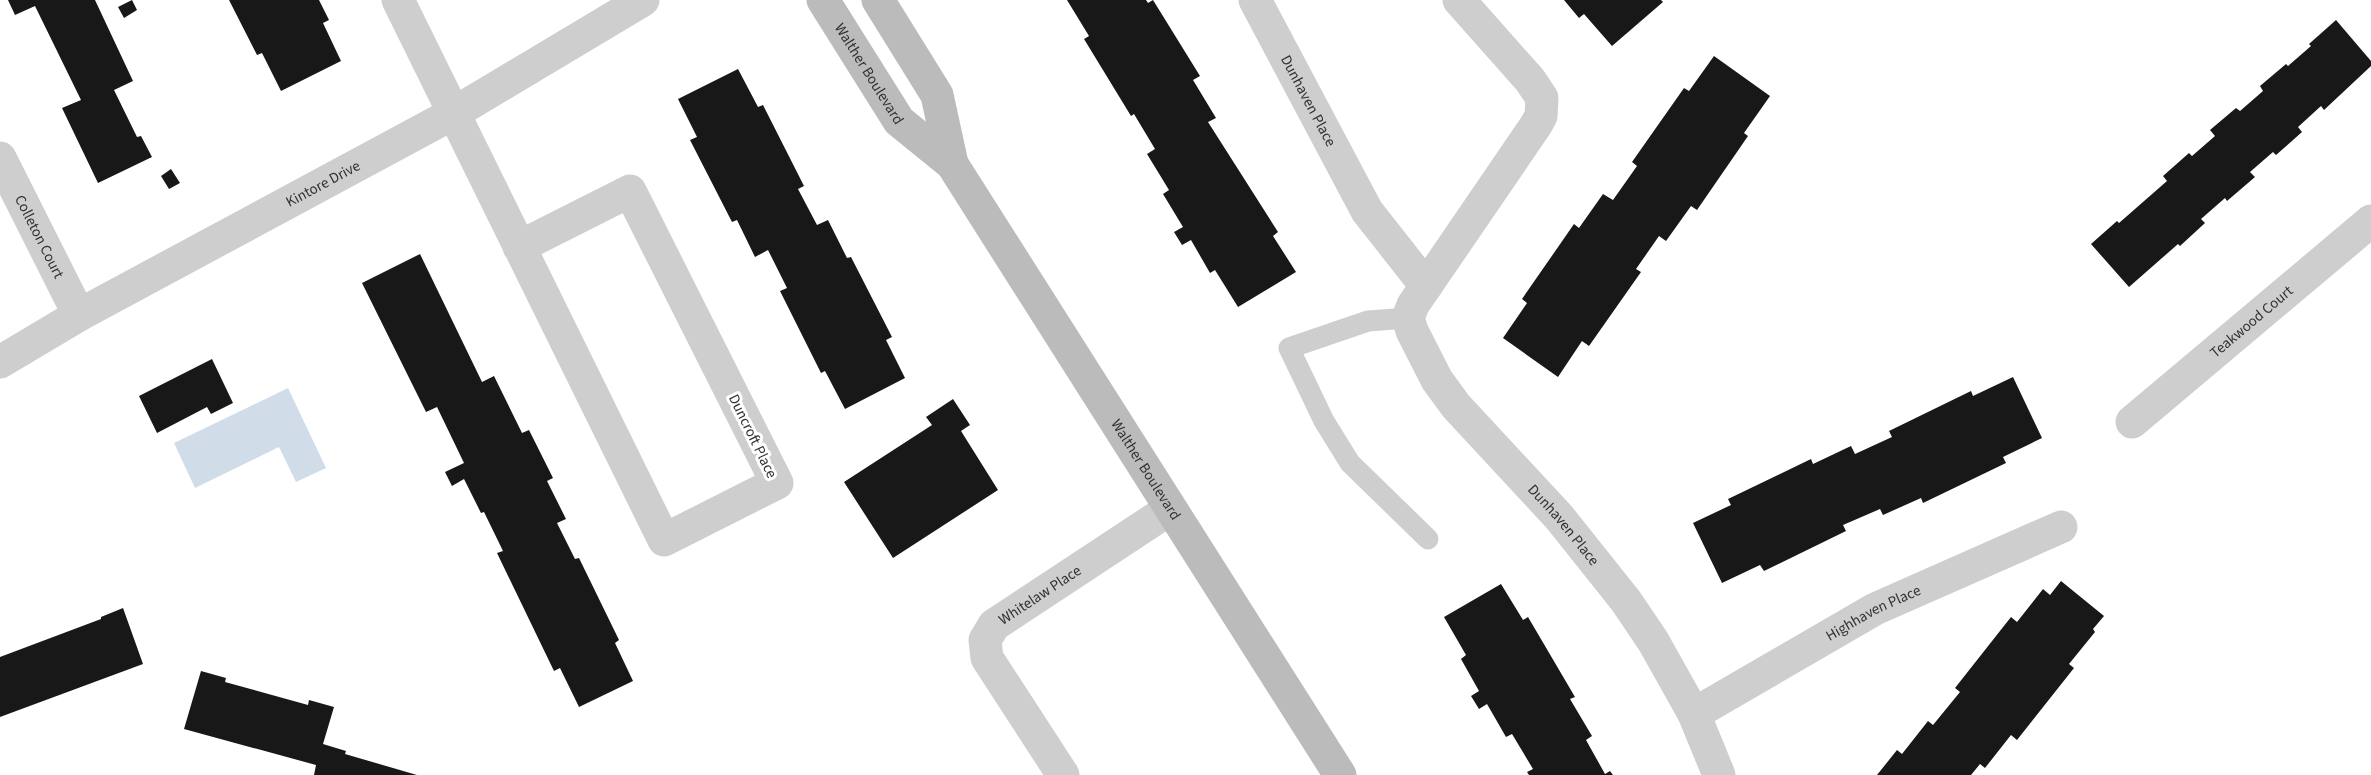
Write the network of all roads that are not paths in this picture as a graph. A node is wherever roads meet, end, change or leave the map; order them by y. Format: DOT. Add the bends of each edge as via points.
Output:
graph roads {
  1 [pos="398,0"];
  2 [pos="643,0"];
  3 [pos="823,0"];
  4 [pos="879,0"];
  5 [pos="1255,0"];
  6 [pos="1459,0"];
  7 [pos="454,113"];
  8 [pos="0,158"];
  9 [pos="952,164"];
  10 [pos="2371,221"];
  11 [pos="519,247"];
  12 [pos="1426,286"];
  13 [pos="79,315"];
  14 [pos="1408,318"];
  15 [pos="0,362"];
  16 [pos="2132,422"];
  17 [pos="1170,509"];
  18 [pos="2061,527"];
  19 [pos="1428,539"];
  20 [pos="1694,714"];
  21 [pos="1062,775"];
  22 [pos="1340,775"];
  23 [pos="1719,775"];
  1 -- 7 [label="street, Duncroft Place"];
  2 -- 7 [label="street, Kintore Drive"];
  3 -- 9 [label="main road, Walther Boulevard" via="900,121"];
  4 -- 9 [label="main road, Walther Boulevard" via="937,95"];
  5 -- 12 [label="street, Dunhaven Place" via="1367,211"];
  6 -- 12 [label="street" via="1530,80 1542,98 1543,107 1536,125"];
  7 -- 11 [label="street, Duncroft Place"];
  7 -- 13 [label="street, Kintore Drive"];
  8 -- 13 [label="street, Colleton Court"];
  9 -- 17 [label="main road, Walther Boulevard"];
  10 -- 16 [label="street, Teakwood Court"];
  11 -- 11 [label="street, Duncroft Place" via="630,191 777,483 663,540"];
  12 -- 14 [label="street"];
  13 -- 15 [label="street, Kintore Drive"];
  14 -- 19 [label="lane" via="1368,321 1289,348 1324,421 1350,463"];
  14 -- 20 [label="street, Dunhaven Place" via="1443,389 1559,516 1626,601"];
  17 -- 21 [label="street, Whitelaw Place" via="994,626 985,640 987,658"];
  17 -- 22 [label="main road, Walther Boulevard"];
  18 -- 20 [label="street, Highhaven Place" via="1875,609"];
  20 -- 23 [label="street, Dunhaven Place"];
}
